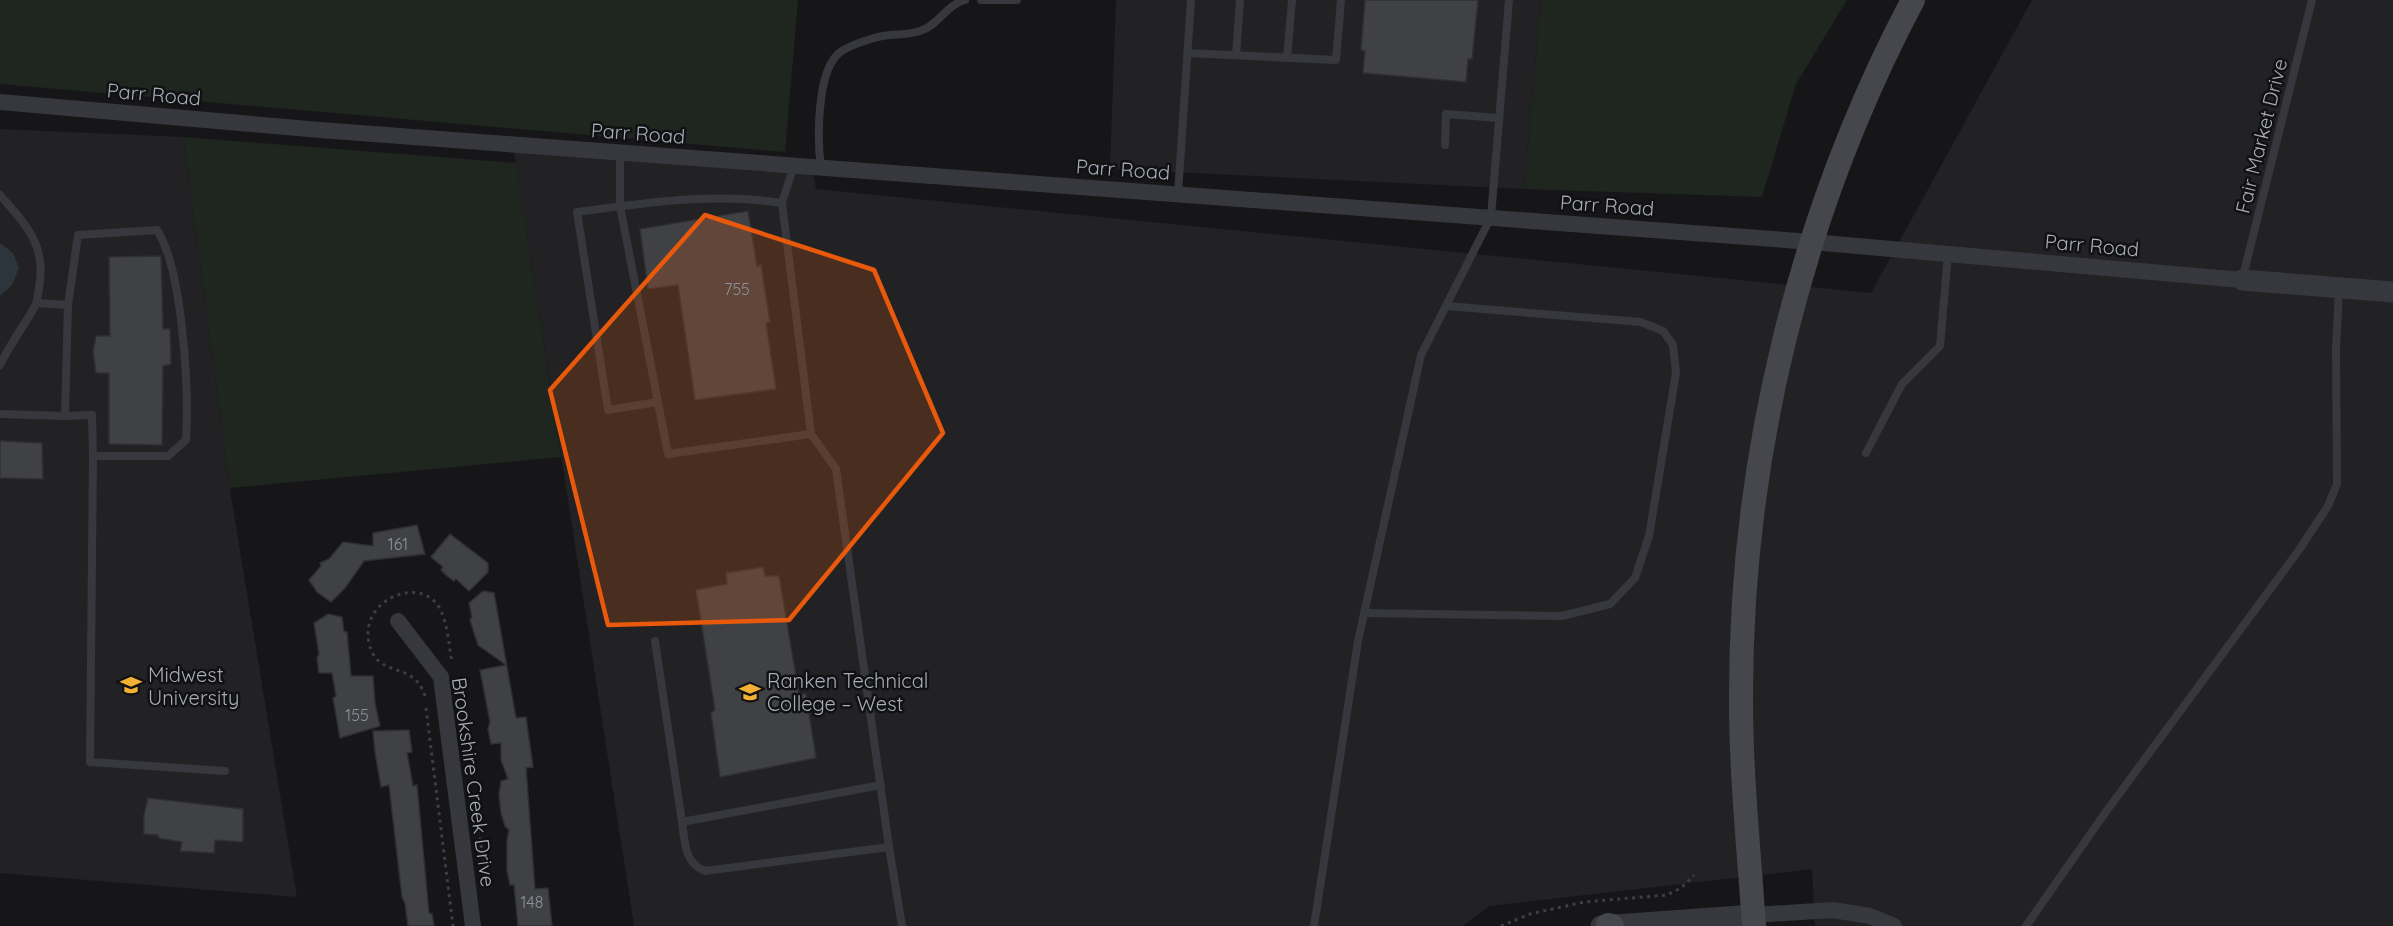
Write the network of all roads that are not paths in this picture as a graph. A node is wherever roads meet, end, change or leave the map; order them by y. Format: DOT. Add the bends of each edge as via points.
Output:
graph roads {
  1 [pos="964,0"];
  2 [pos="981,0"];
  3 [pos="1017,0"];
  4 [pos="1191,0"];
  5 [pos="1240,0"];
  6 [pos="1292,0"];
  7 [pos="1341,0"];
  8 [pos="1509,0"];
  9 [pos="1913,0"];
  10 [pos="2312,0"];
  11 [pos="1188,53"];
  12 [pos="1236,55"];
  13 [pos="1287,58"];
  14 [pos="0,102"];
  15 [pos="1499,118"];
  16 [pos="1445,145"];
  17 [pos="620,153"];
  18 [pos="794,165"];
  19 [pos="821,167"];
  20 [pos="1179,194"];
  21 [pos="0,195"];
  22 [pos="782,203"];
  23 [pos="620,206"];
  24 [pos="1491,217"];
  25 [pos="1812,242"];
  26 [pos="1948,254"];
  27 [pos="2242,280"];
  28 [pos="2339,288"];
  29 [pos="2393,292"];
  30 [pos="37,303"];
  31 [pos="69,305"];
  32 [pos="1446,306"];
  33 [pos="0,365"];
  34 [pos="658,402"];
  35 [pos="0,414"];
  36 [pos="65,416"];
  37 [pos="811,434"];
  38 [pos="1866,453"];
  39 [pos="93,456"];
  40 [pos="1364,613"];
  41 [pos="398,621"];
  42 [pos="655,641"];
  43 [pos="225,771"];
  44 [pos="881,785"];
  45 [pos="682,822"];
  46 [pos="889,847"];
  47 [pos="1754,920"];
  48 [pos="472,926"];
  49 [pos="902,926"];
  50 [pos="1314,926"];
  51 [pos="1607,926"];
  52 [pos="1894,926"];
  53 [pos="2026,926"];
  1 -- 19 [label="lane" via="956,2 921,31 875,38 837,54 823,85"];
  2 -- 3 [label="lane"];
  4 -- 11 [label="lane"];
  5 -- 12 [label="lane"];
  6 -- 13 [label="lane"];
  7 -- 13 [label="lane" via="1336,60"];
  8 -- 15 [label="lane"];
  9 -- 25 [label="main road" via="1854,127"];
  10 -- 27 [label="lane, Fair Market Drive"];
  11 -- 12 [label="lane"];
  11 -- 20 [label="lane"];
  12 -- 13 [label="lane"];
  14 -- 17 [label="street, Parr Road"];
  15 -- 16 [label="lane" via="1446,114"];
  15 -- 24 [label="lane"];
  17 -- 18 [label="street, Parr Road"];
  17 -- 23 [label="lane"];
  18 -- 19 [label="street, Parr Road"];
  18 -- 22 [label="lane"];
  19 -- 20 [label="street, Parr Road"];
  20 -- 24 [label="street, Parr Road"];
  21 -- 30 [label="lane" via="37,244 43,270"];
  22 -- 23 [label="lane" via="752,198 695,199"];
  22 -- 37 [label="lane"];
  23 -- 34 [label="lane"];
  23 -- 34 [label="lane" via="577,212 608,410"];
  24 -- 25 [label="street, Parr Road"];
  24 -- 32 [label="lane"];
  25 -- 26 [label="street, Parr Road"];
  25 -- 47 [label="main road" via="1775,386 1754,509 1748,571 1741,701"];
  26 -- 27 [label="street, Parr Road"];
  26 -- 38 [label="lane" via="1940,346 1902,384"];
  27 -- 28 [label="street"];
  28 -- 29 [label="street"];
  28 -- 53 [label="lane" via="2337,484 2328,506"];
  30 -- 31 [label="lane"];
  30 -- 33 [label="lane"];
  31 -- 36 [label="lane"];
  31 -- 39 [label="lane" via="78,235 157,230 166,244 180,321 188,410 186,440 168,456"];
  32 -- 40 [label="lane" via="1421,355"];
  32 -- 40 [label="lane" via="1641,322 1663,331 1673,345 1676,373 1649,536 1635,578 1610,604 1562,616"];
  34 -- 37 [label="lane" via="668,454"];
  35 -- 36 [label="lane"];
  36 -- 39 [label="lane" via="92,415"];
  37 -- 44 [label="lane" via="836,469"];
  39 -- 43 [label="lane" via="90,762"];
  40 -- 50 [label="lane"];
  41 -- 48 [label="street, Brookshire Creek Drive" via="441,677"];
  42 -- 45 [label="lane"];
  44 -- 45 [label="lane"];
  44 -- 46 [label="lane"];
  45 -- 46 [label="lane" via="688,859 705,871"];
  46 -- 49 [label="lane"];
  47 -- 51 [label="street"];
  47 -- 52 [label="street" via="1833,909"];
}
